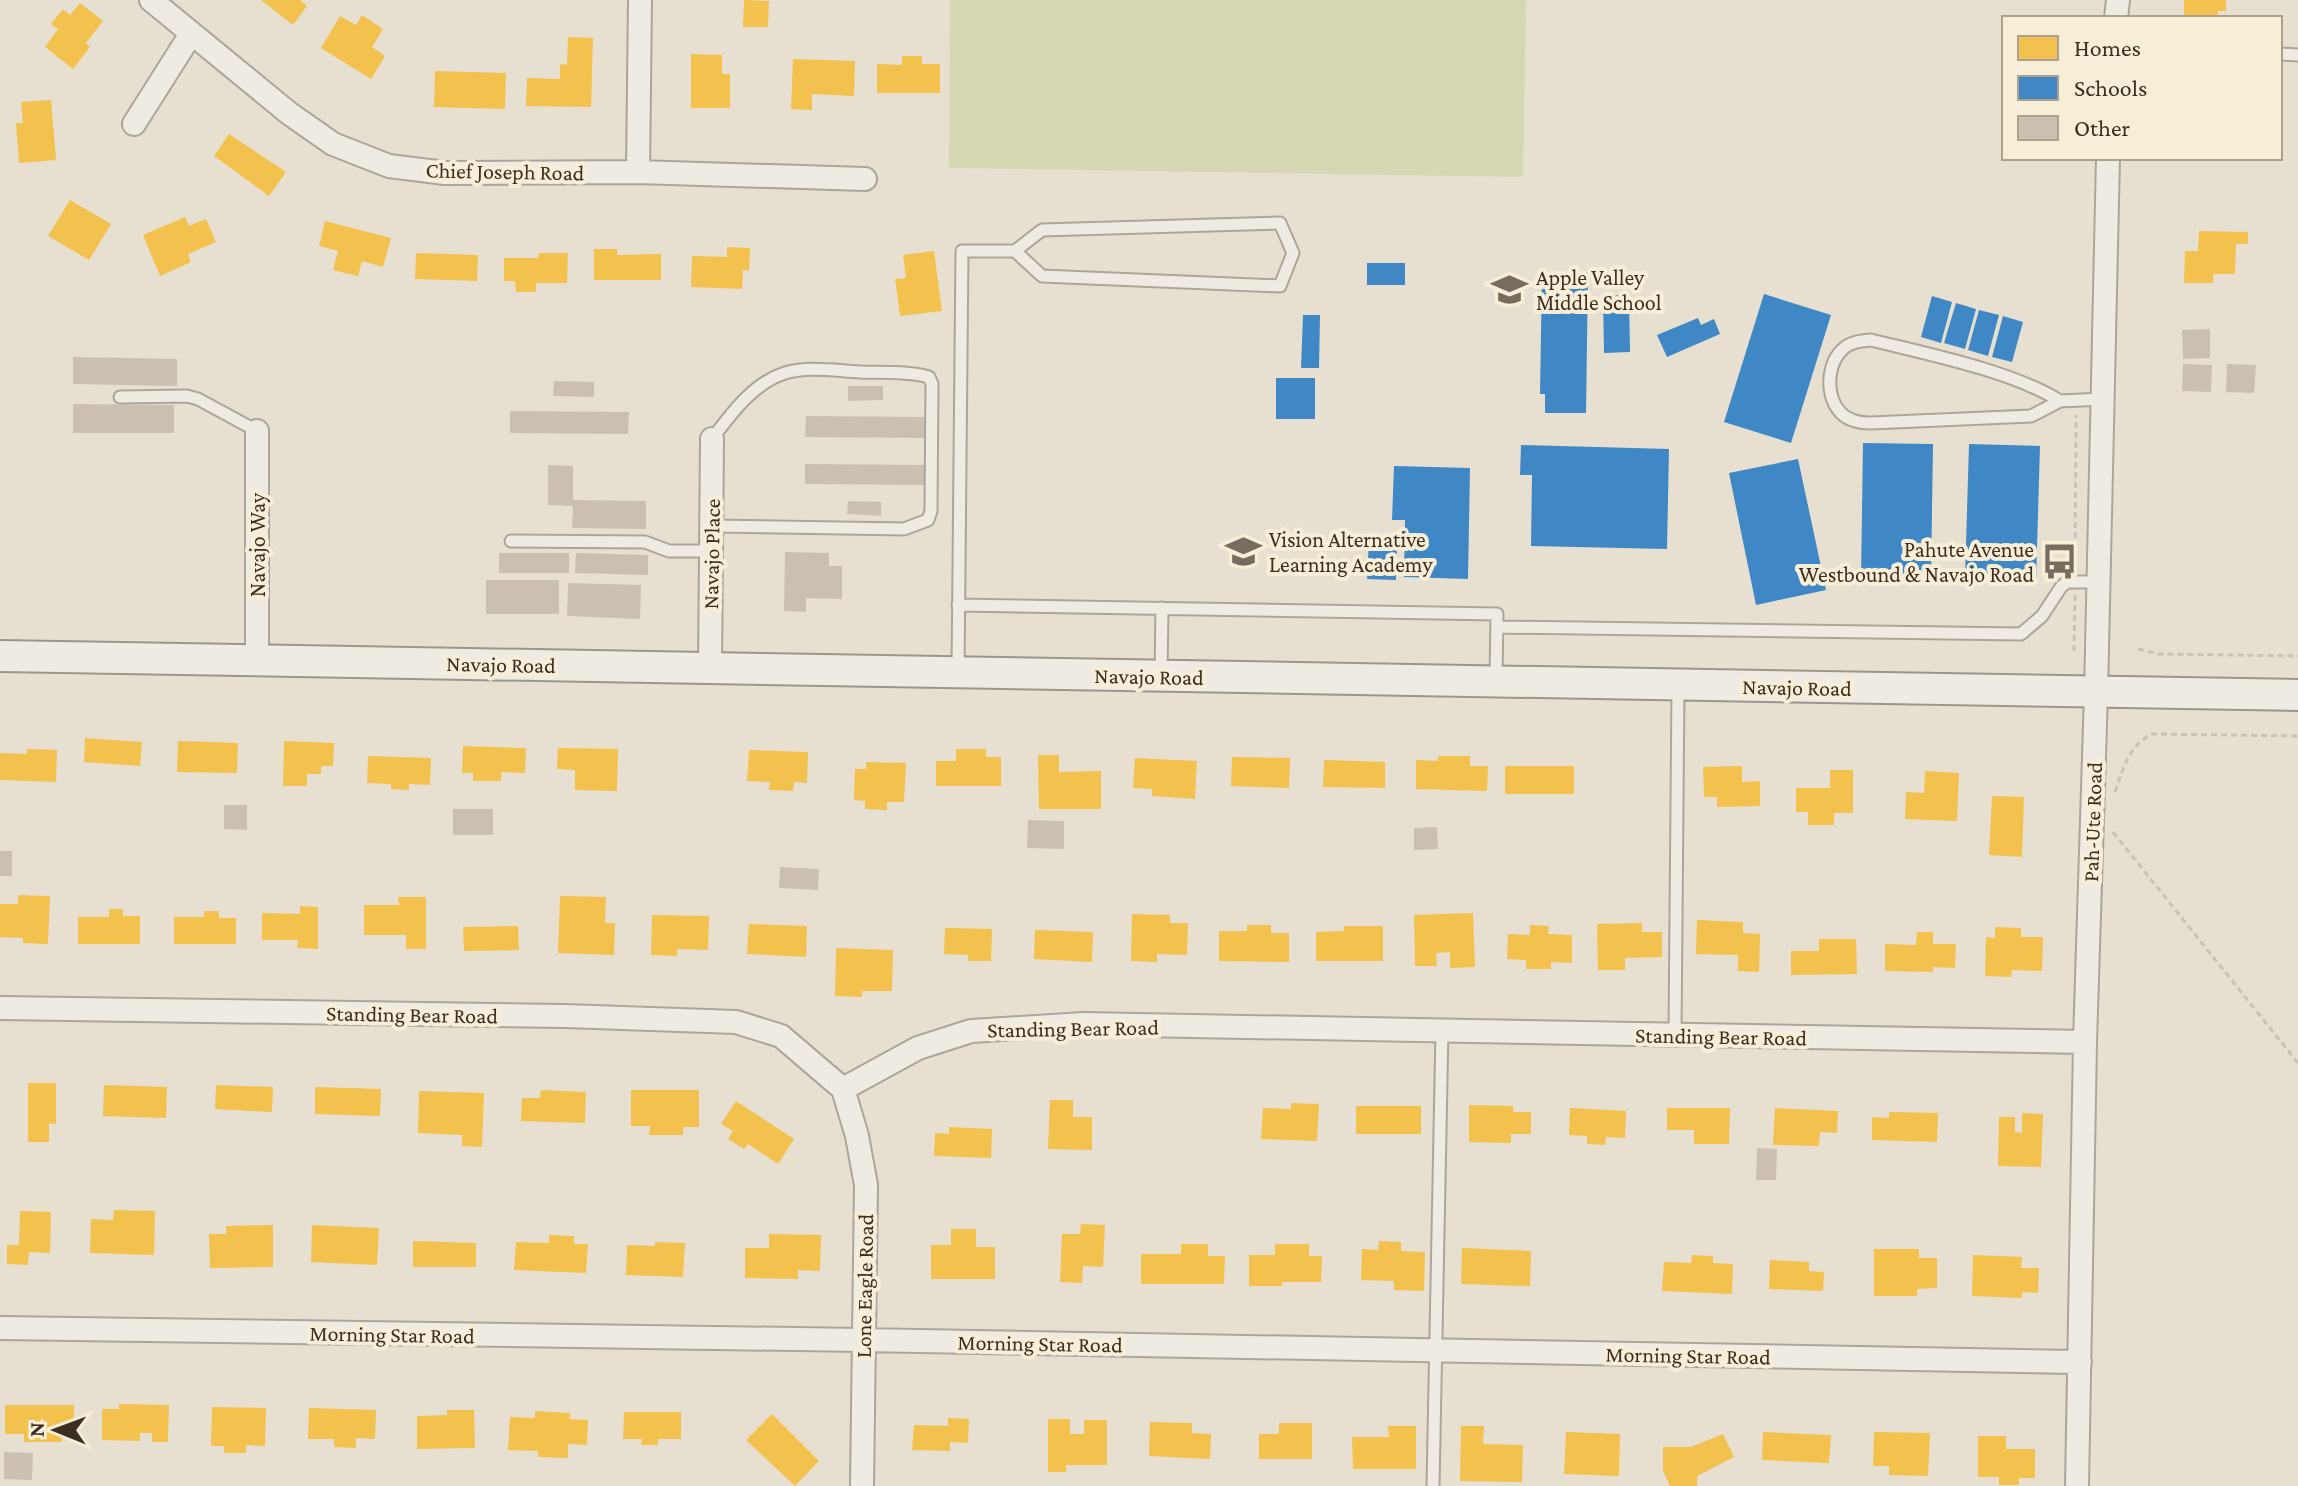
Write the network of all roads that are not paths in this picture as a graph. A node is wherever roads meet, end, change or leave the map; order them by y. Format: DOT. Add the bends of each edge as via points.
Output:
graph roads {
  1 [pos="151,0"];
  2 [pos="640,0"];
  3 [pos="191,34"];
  4 [pos="134,124"];
  5 [pos="2108,160"];
  6 [pos="638,172"];
  7 [pos="865,179"];
  8 [pos="1015,251"];
  9 [pos="120,397"];
  10 [pos="2103,399"];
  11 [pos="2060,401"];
  12 [pos="257,431"];
  13 [pos="712,439"];
  14 [pos="711,526"];
  15 [pos="511,541"];
  16 [pos="711,551"];
  17 [pos="2099,582"];
  18 [pos="958,605"];
  19 [pos="1162,608"];
  20 [pos="1497,627"];
  21 [pos="0,656"];
  22 [pos="257,659"];
  23 [pos="710,668"];
  24 [pos="958,672"];
  25 [pos="1161,676"];
  26 [pos="1496,682"];
  27 [pos="1678,685"];
  28 [pos="2096,693"];
  29 [pos="2298,695"];
  30 [pos="0,1008"];
  31 [pos="1442,1030"];
  32 [pos="1675,1035"];
  33 [pos="2085,1042"];
  34 [pos="843,1089"];
  35 [pos="0,1328"];
  36 [pos="862,1340"];
  37 [pos="1435,1351"];
  38 [pos="2080,1362"];
  39 [pos="862,1486"];
  40 [pos="1433,1486"];
  41 [pos="2077,1486"];
  1 -- 3 [label="street, Chief Joseph Road"];
  2 -- 6 [label="street"];
  3 -- 4 [label="street"];
  3 -- 6 [label="street, Chief Joseph Road" via="333,144 389,166 445,173"];
  5 -- 10 [label="street, Pah-Ute Road"];
  6 -- 7 [label="street, Chief Joseph Road"];
  8 -- 8 [label="lane" via="1042,276 1280,286 1293,253 1280,223 1042,230"];
  8 -- 18 [label="lane" via="962,251"];
  9 -- 12 [label="lane" via="187,396"];
  10 -- 11 [label="lane"];
  10 -- 17 [label="street, Pah-Ute Road"];
  11 -- 11 [label="lane" via="2001,376 1871,340 1842,349 1831,366 1829,386 1837,409 1850,420 2031,416"];
  12 -- 22 [label="street, Navajo Way"];
  13 -- 14 [label="street, Navajo Place"];
  13 -- 14 [label="lane" via="738,405 787,372 910,373 929,377 932,384 928,520 904,529"];
  14 -- 16 [label="street, Navajo Place"];
  15 -- 16 [label="lane" via="645,542 669,551"];
  16 -- 23 [label="street, Navajo Place"];
  17 -- 20 [label="lane" via="2067,582 2021,634"];
  17 -- 28 [label="street, Pah-Ute Road"];
  18 -- 19 [label="lane"];
  18 -- 24 [label="lane"];
  19 -- 20 [label="lane" via="1497,614"];
  19 -- 25 [label="lane"];
  20 -- 26 [label="lane"];
  21 -- 22 [label="main road, Navajo Road"];
  22 -- 23 [label="main road, Navajo Road"];
  23 -- 24 [label="main road, Navajo Road"];
  24 -- 25 [label="main road, Navajo Road"];
  25 -- 26 [label="main road, Navajo Road"];
  26 -- 27 [label="main road, Navajo Road"];
  27 -- 28 [label="main road, Navajo Road"];
  27 -- 32 [label="lane"];
  28 -- 29 [label="main road, Navajo Road"];
  28 -- 33 [label="street, Pah-Ute Road"];
  30 -- 34 [label="street, Standing Bear Road" via="736,1022 781,1036"];
  31 -- 32 [label="street, Standing Bear Road"];
  31 -- 34 [label="street, Standing Bear Road" via="1083,1024 971,1031 918,1048"];
  31 -- 37 [label="lane"];
  32 -- 33 [label="street, Standing Bear Road"];
  33 -- 38 [label="street, Pah-Ute Road"];
  34 -- 36 [label="street, Lone Eagle Road" via="866,1185"];
  35 -- 36 [label="street, Morning Star Road"];
  36 -- 37 [label="street, Morning Star Road"];
  36 -- 39 [label="street, Lone Eagle Road"];
  37 -- 38 [label="street, Morning Star Road"];
  37 -- 40 [label="lane"];
  38 -- 41 [label="street, Pah-Ute Road"];
}
